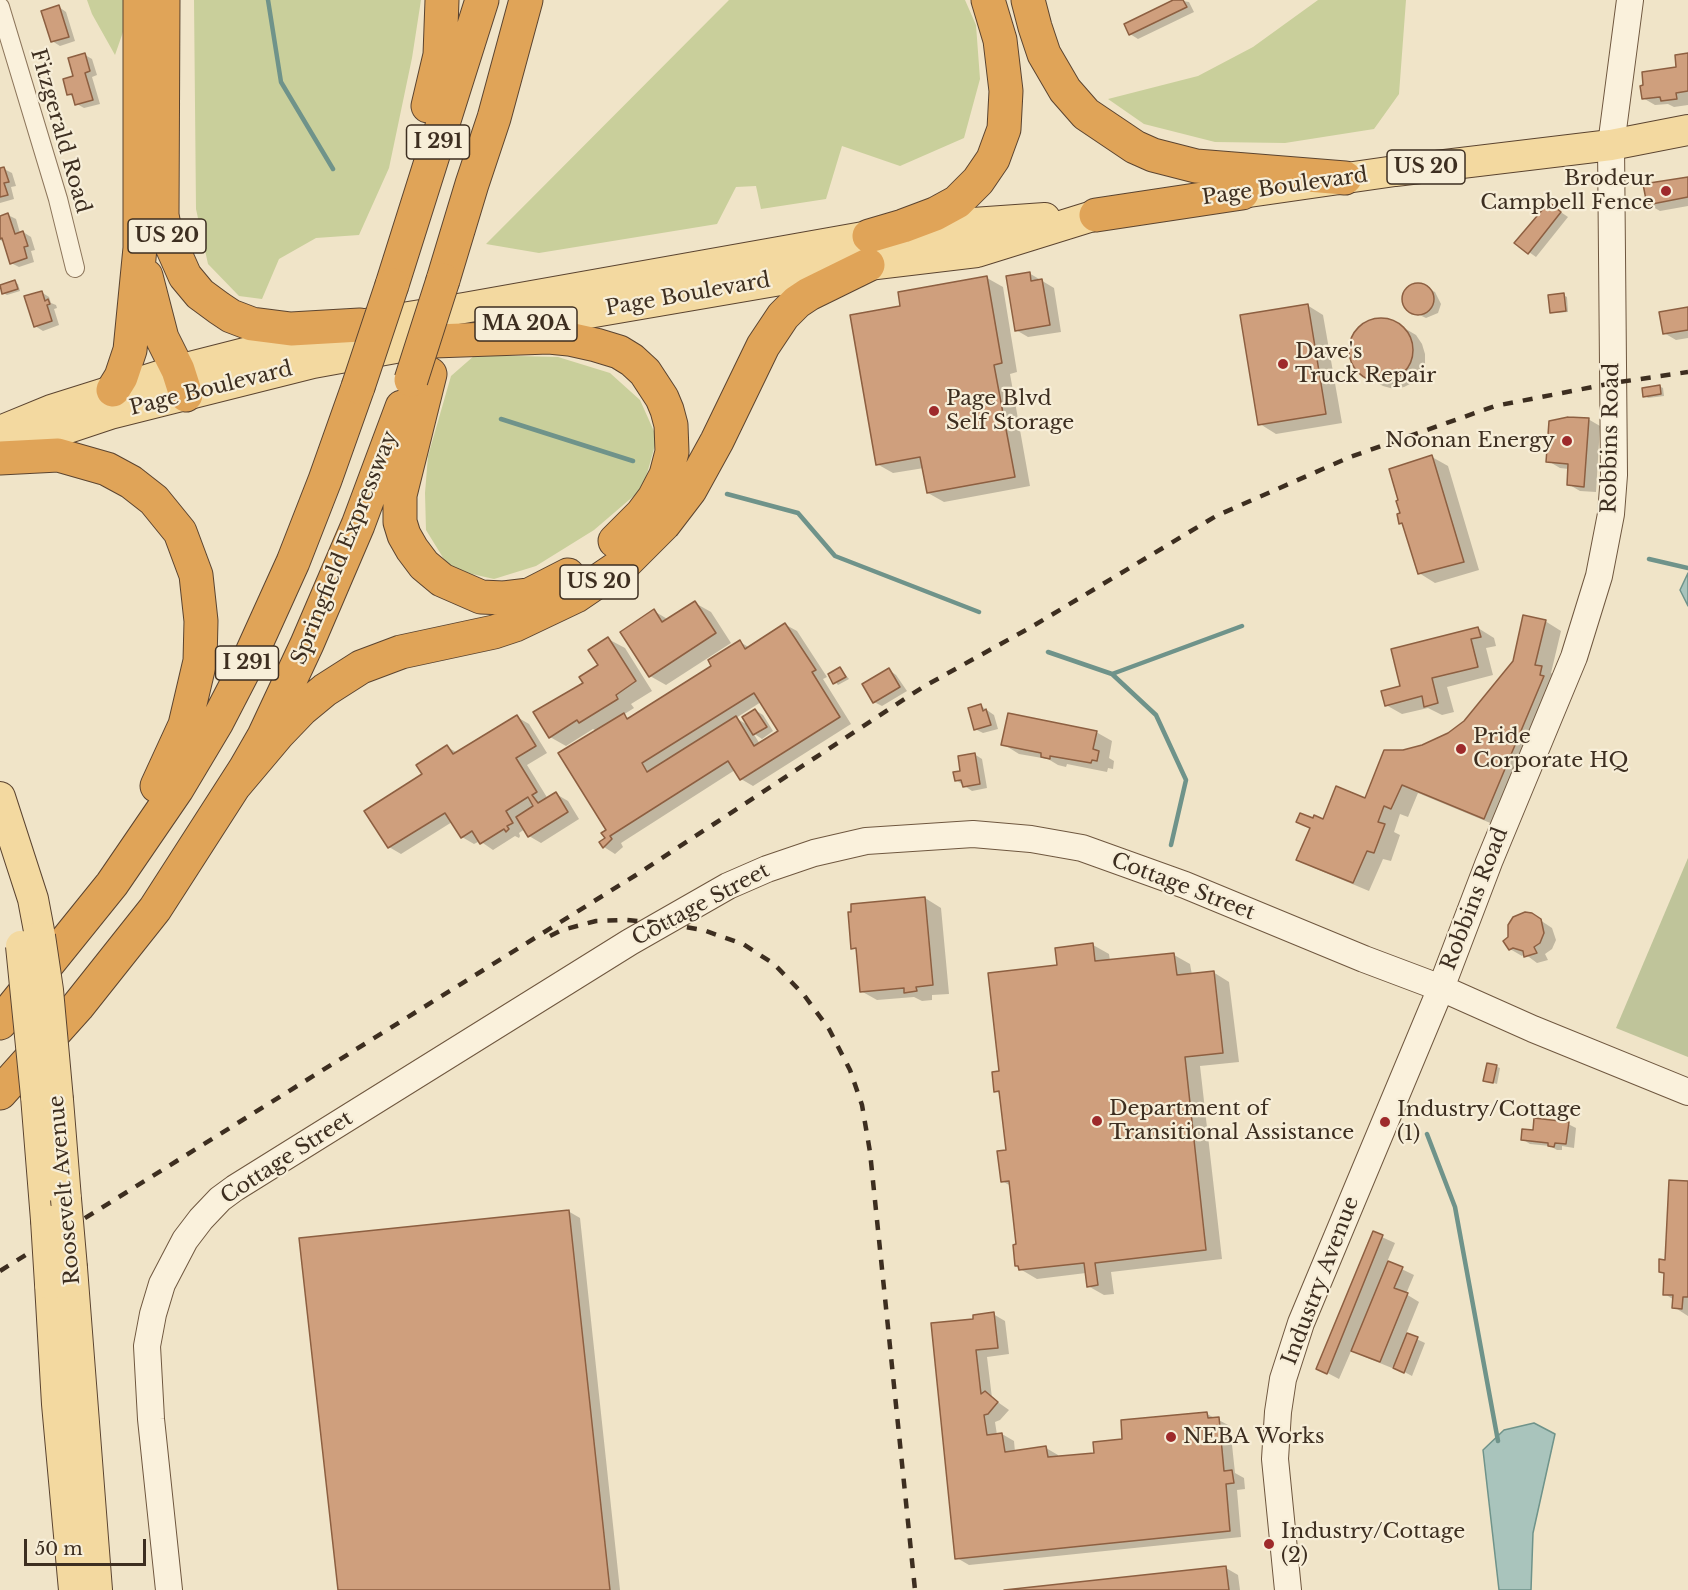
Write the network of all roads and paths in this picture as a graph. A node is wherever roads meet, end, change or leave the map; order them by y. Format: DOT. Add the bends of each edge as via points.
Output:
graph roads {
  1 [pos="140,0"];
  2 [pos="163,0"];
  3 [pos="442,0"];
  4 [pos="482,0"];
  5 [pos="526,0"];
  6 [pos="533,0"];
  7 [pos="988,0"];
  8 [pos="1028,0"];
  9 [pos="1630,0"];
  10 [pos="0,7"];
  11 [pos="509,63"];
  12 [pos="1688,130"];
  13 [pos="1611,145"];
  14 [pos="1345,178"];
  15 [pos="1242,193"];
  16 [pos="1095,215"];
  17 [pos="140,248"];
  18 [pos="869,250"];
  19 [pos="75,268"];
  20 [pos="392,285"];
  21 [pos="360,325"];
  22 [pos="434,341"];
  23 [pos="421,377"];
  24 [pos="182,382"];
  25 [pos="113,390"];
  26 [pos="0,431"];
  27 [pos="0,446"];
  28 [pos="0,458"];
  29 [pos="235,785"];
  30 [pos="0,797"];
  31 [pos="0,861"];
  32 [pos="90,915"];
  33 [pos="31,941"];
  34 [pos="1441,988"];
  35 [pos="0,1023"];
  36 [pos="1688,1092"];
  37 [pos="0,1093"];
  38 [pos="47,1098"];
  39 [pos="61,1276"];
  40 [pos="74,1590"];
  41 [pos="97,1590"];
  42 [pos="169,1590"];
  43 [pos="1288,1590"];
  1 -- 17 [label="highway"];
  2 -- 21 [label="highway, US 20" via="162,215 185,276 219,308 252,324 291,329"];
  3 -- 20 [label="highway" via="440,55"];
  4 -- 20 [label="highway, Springfield Expressway / I 291"];
  5 -- 11 [label="highway, Springfield Expressway / I 291"];
  6 -- 11 [label="highway"];
  7 -- 18 [label="highway" via="1000,40 1006,91 1004,129 993,159 957,202"];
  8 -- 14 [label="highway" via="1044,54 1065,90 1092,118 1136,147 1197,166"];
  9 -- 13 [label="main road, Robbins Road"];
  10 -- 19 [label="street, Fitzgerald Road"];
  11 -- 23 [label="highway, Springfield Expressway / I 291, bridge"];
  12 -- 13 [label="main road, Page Boulevard / US 20"];
  13 -- 14 [label="main road, Page Boulevard / US 20"];
  13 -- 34 [label="main road, Robbins Road" via="1614,475 1599,576 1574,657"];
  14 -- 15 [label="main road, Page Boulevard / US 20"];
  15 -- 16 [label="highway, Page Boulevard / US 20"];
  16 -- 18 [label="main road, Page Boulevard / US 20" via="973,224"];
  17 -- 24 [label="highway" via="160,332"];
  17 -- 25 [label="highway" via="130,350"];
  18 -- 21 [label="main road, Page Boulevard / US 20"];
  18 -- 22 [label="main road, Page Boulevard / MA 20A"];
  18 -- 29 [label="highway, US 20" via="783,316 763,346 690,490 656,532 620,567 576,596 515,626 401,652 361,667 302,710"];
  20 -- 32 [label="highway, Springfield Expressway / I 291, bridge" via="308,525 270,615 231,695 177,789"];
  21 -- 24 [label="main road, Page Boulevard / MA 20A"];
  22 -- 23 [label="highway" via="549,337 583,341 627,356 653,383 671,424 672,452 660,489 612,544 539,592 494,598 456,587 424,565 407,542 400,522 402,482 423,409"];
  22 -- 24 [label="main road, Page Boulevard / MA 20A"];
  23 -- 29 [label="highway, Springfield Expressway / I 291" via="308,644 264,736"];
  24 -- 25 [label="main road, Page Boulevard / MA 20A"];
  24 -- 27 [label="main road, Page Boulevard / MA 20A" via="110,414"];
  25 -- 26 [label="main road, Page Boulevard / MA 20A"];
  28 -- 32 [label="highway" via="58,456 120,475 162,508 180,532 194,568 201,650 185,725"];
  29 -- 37 [label="highway, Springfield Expressway / I 291" via="155,909 70,1016"];
  30 -- 33 [label="main road, Roosevelt Avenue" via="33,899"];
  31 -- 33 [label="main road, Roosevelt Avenue"];
  32 -- 35 [label="highway, Springfield Expressway / I 291"];
  33 -- 38 [label="main road, Roosevelt Avenue, bridge" via="48,990"];
  34 -- 36 [label="main road, Cottage Street"];
  34 -- 42 [label="main road, Cottage Street" via="1132,865 1082,848 1031,839 973,834 866,842 814,853 728,886 630,942 235,1188 201,1219 162,1284 147,1346"];
  34 -- 43 [label="main road, Industry Avenue" via="1301,1323 1283,1379 1275,1459"];
  38 -- 39 [label="main road, Roosevelt Avenue, bridge" via="66,1199"];
  38 -- 39 [label="main road, Roosevelt Avenue, bridge" via="46,1220"];
  39 -- 40 [label="main road, Roosevelt Avenue" via="57,1404"];
  39 -- 41 [label="main road, Roosevelt Avenue"];
}
